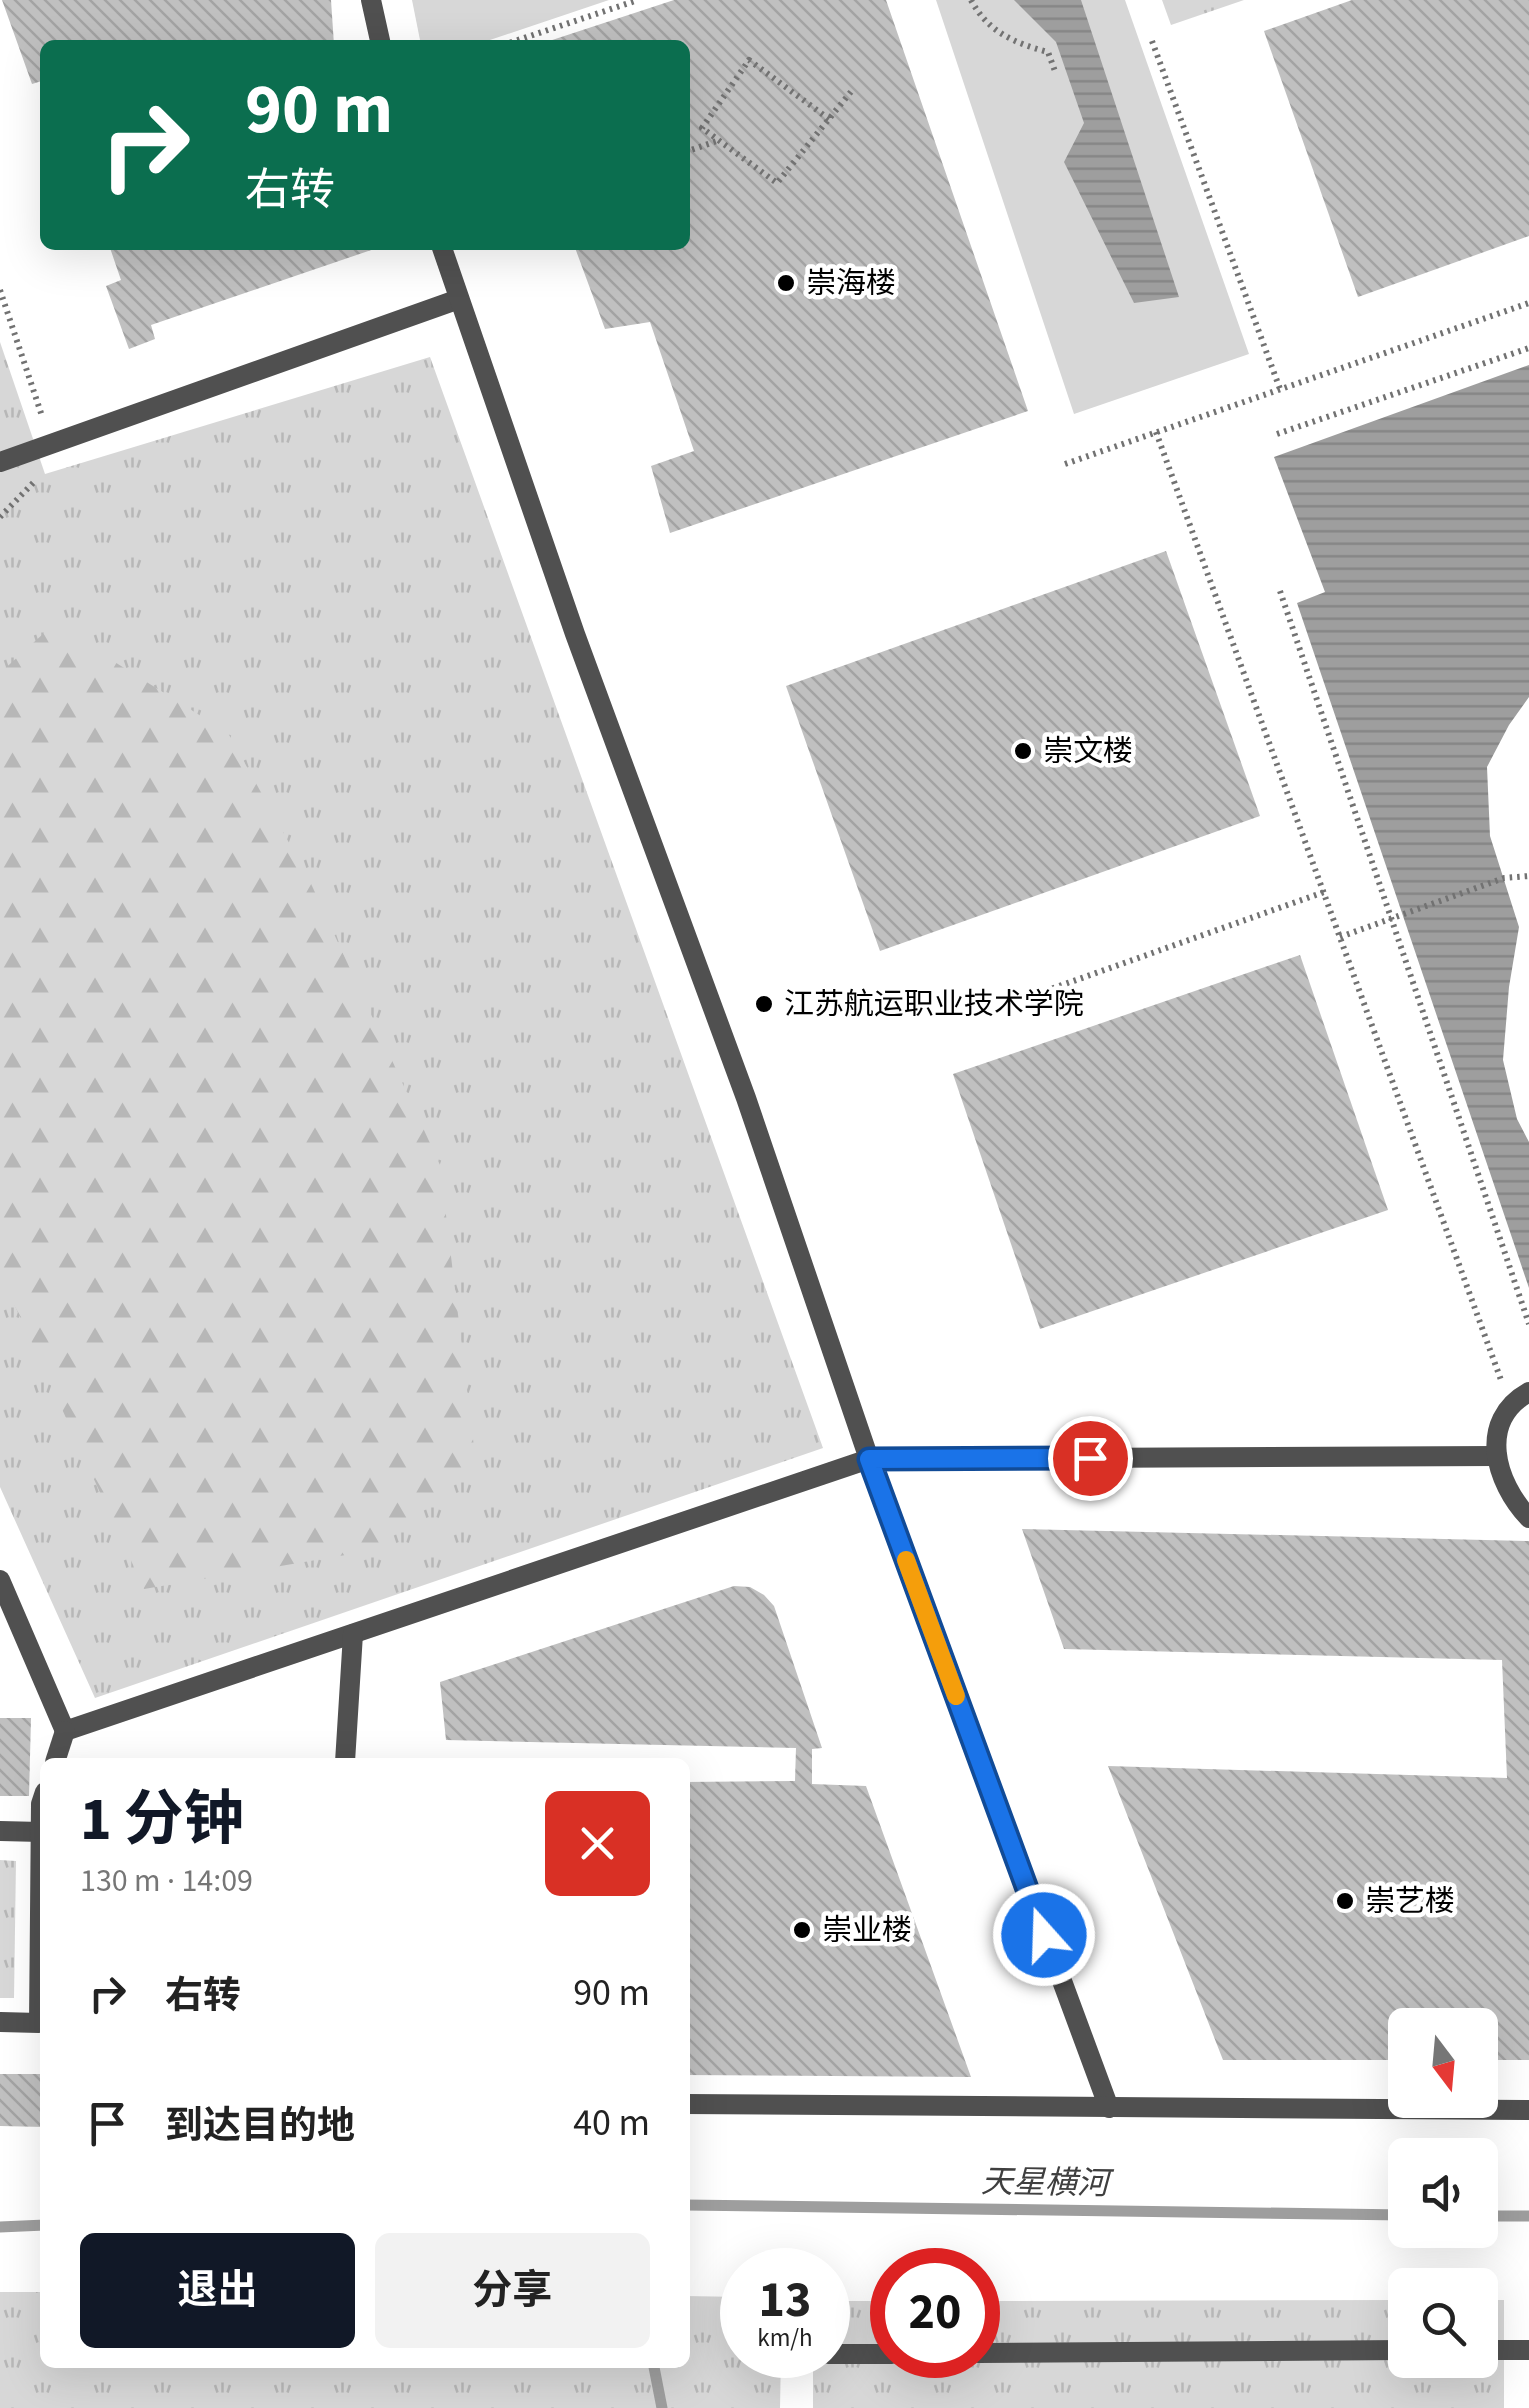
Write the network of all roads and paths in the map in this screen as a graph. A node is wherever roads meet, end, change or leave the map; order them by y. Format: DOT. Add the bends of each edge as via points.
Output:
graph roads {
  1 [pos="371,0"];
  2 [pos="636,0"];
  3 [pos="970,0"];
  4 [pos="380,40"];
  5 [pos="519,40"];
  6 [pos="1152,41"];
  7 [pos="1056,74"];
  8 [pos="854,88"];
  9 [pos="829,118"];
  10 [pos="718,140"];
  11 [pos="690,150"];
  12 [pos="443,250"];
  13 [pos="0,290"];
  14 [pos="459,298"];
  15 [pos="1529,303"];
  16 [pos="1529,348"];
  17 [pos="1280,390"];
  18 [pos="1156,432"];
  19 [pos="1277,434"];
  20 [pos="51,444"];
  21 [pos="0,462"];
  22 [pos="1064,464"];
  23 [pos="1280,591"];
  24 [pos="1529,876"];
  25 [pos="1324,892"];
  26 [pos="1392,920"];
  27 [pos="1340,937"];
  28 [pos="1004,1006"];
  29 [pos="1529,1324"];
  30 [pos="1529,1392"];
  31 [pos="1510,1404"];
  32 [pos="1497,1456"];
  33 [pos="869,1459"];
  34 [pos="1529,1518"];
  35 [pos="0,1580"];
  36 [pos="353,1634"];
  37 [pos="65,1731"];
  38 [pos="55,1758"];
  39 [pos="345,1758"];
  40 [pos="0,1831"];
  41 [pos="40,1832"];
  42 [pos="40,1927"];
  43 [pos="0,2022"];
  44 [pos="690,2104"];
  45 [pos="1109,2108"];
  46 [pos="1529,2110"];
  47 [pos="1388,2350"];
  48 [pos="1498,2350"];
  49 [pos="1529,2350"];
  50 [pos="1000,2353"];
  1 -- 4 [label="street"];
  2 -- 5 [label="path"];
  3 -- 7 [label="path" via="995,32 1048,52"];
  6 -- 17 [label="path"];
  8 -- 9 [label="path"];
  9 -- 10 [label="path" via="777,183"];
  9 -- 10 [label="path" via="749,60 702,128"];
  10 -- 11 [label="path"];
  12 -- 14 [label="street"];
  13 -- 20 [label="path"];
  14 -- 20 [label="street"];
  14 -- 33 [label="street"];
  15 -- 17 [label="path"];
  16 -- 19 [label="path"];
  17 -- 18 [label="path"];
  18 -- 22 [label="path"];
  18 -- 25 [label="path"];
  20 -- 21 [label="street"];
  23 -- 26 [label="path"];
  24 -- 26 [label="path" via="1504,878"];
  25 -- 27 [label="path"];
  25 -- 28 [label="path"];
  26 -- 27 [label="path"];
  26 -- 29 [label="path"];
  27 -- 31 [label="path"];
  30 -- 31 [label="street"];
  31 -- 32 [label="street"];
  32 -- 33 [label="street"];
  32 -- 34 [label="street" via="1509,1495"];
  33 -- 36 [label="street"];
  33 -- 45 [label="street"];
  35 -- 37 [label="street"];
  36 -- 37 [label="street"];
  36 -- 39 [label="street"];
  37 -- 38 [label="street"];
  40 -- 41 [label="street"];
  42 -- 43 [label="street" via="39,2022"];
  44 -- 45 [label="street"];
  45 -- 46 [label="street"];
  47 -- 50 [label="street"];
  48 -- 49 [label="street"];
}
